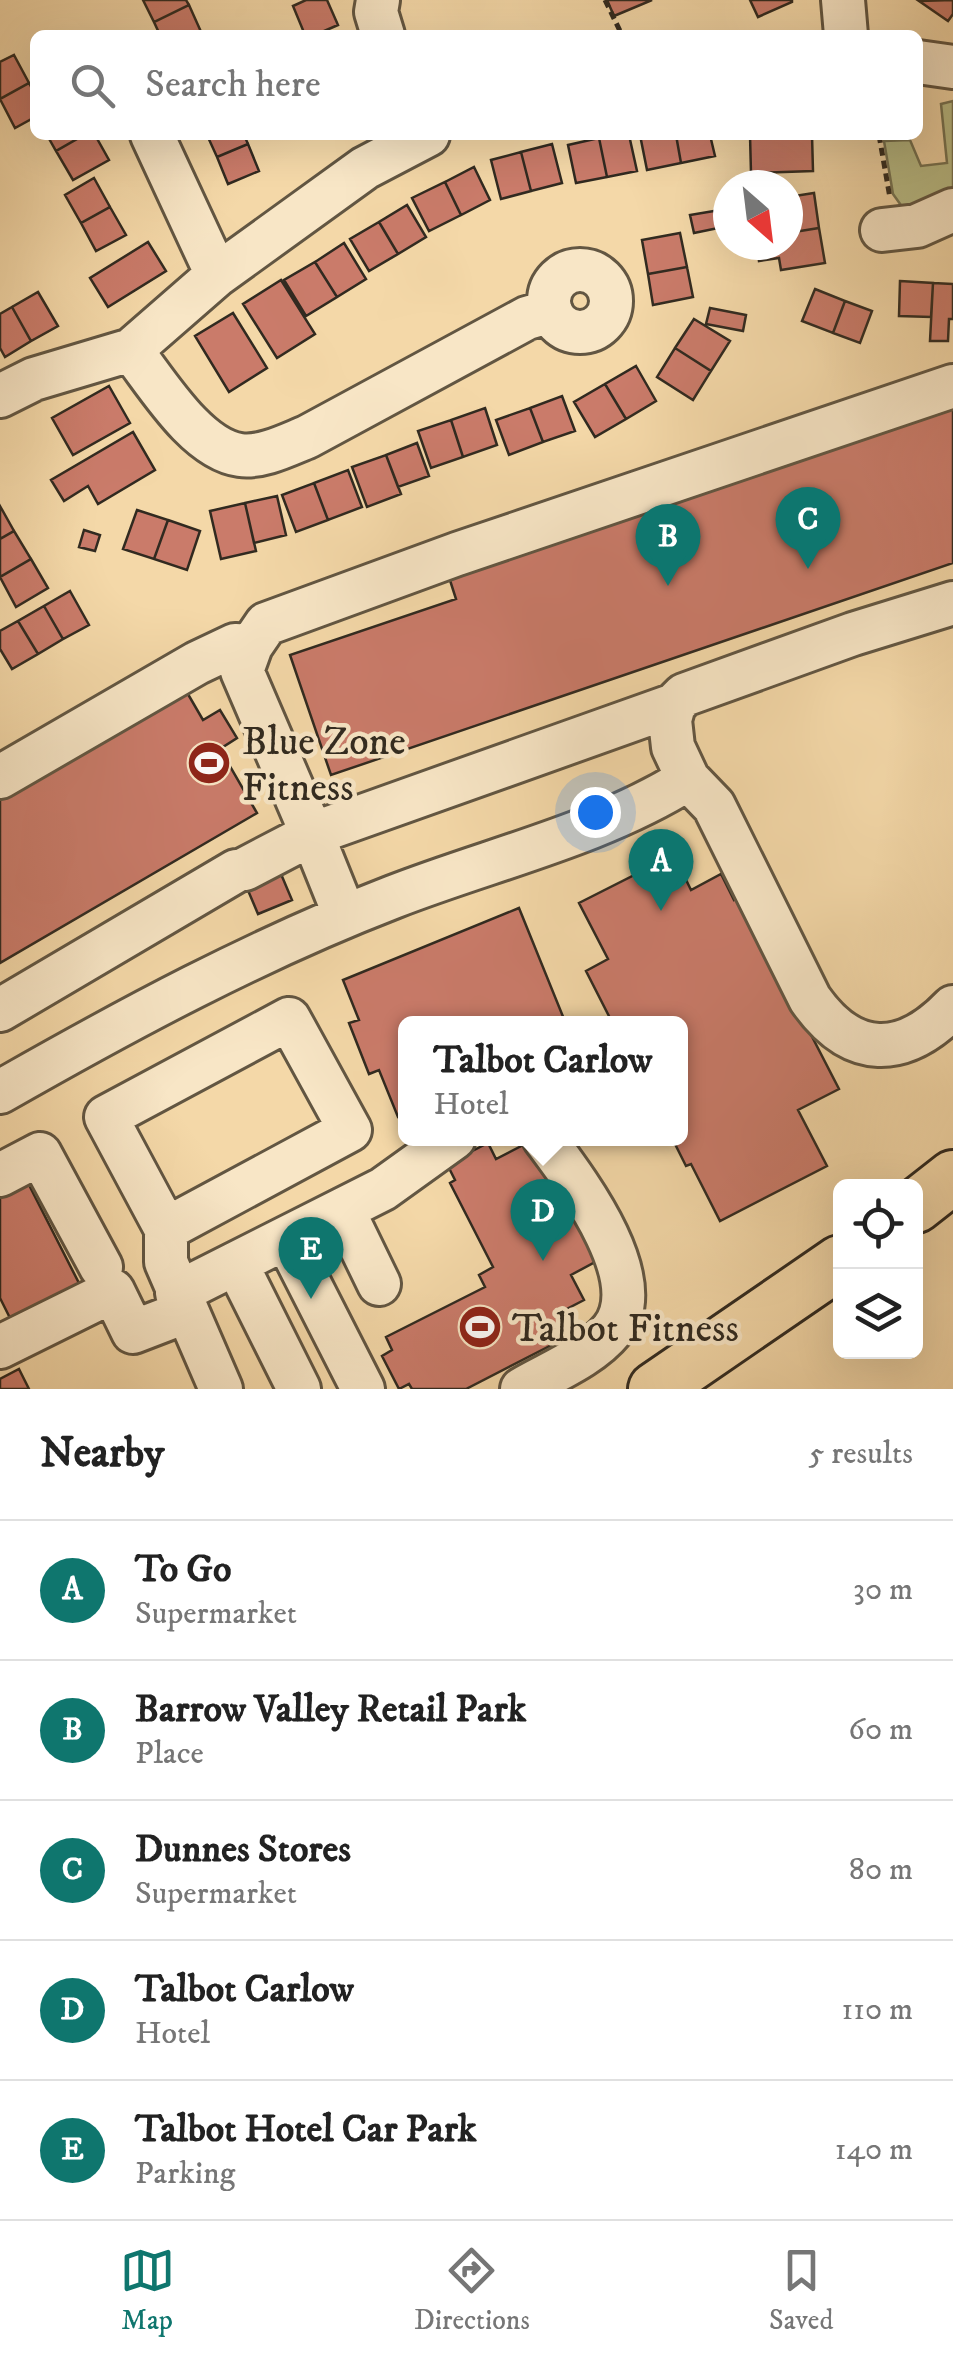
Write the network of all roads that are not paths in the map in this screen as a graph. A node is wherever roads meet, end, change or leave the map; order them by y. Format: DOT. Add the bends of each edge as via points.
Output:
graph roads {
  1 [pos="378,0"];
  2 [pos="843,0"];
  3 [pos="382,30"];
  4 [pos="846,30"];
  5 [pos="923,63"];
  6 [pos="953,67"];
  7 [pos="154,140"];
  8 [pos="417,140"];
  9 [pos="953,210"];
  10 [pos="889,230"];
  11 [pos="217,275"];
  12 [pos="551,311"];
  13 [pos="131,350"];
  14 [pos="953,386"];
  15 [pos="0,396"];
  16 [pos="953,602"];
  17 [pos="251,646"];
  18 [pos="674,705"];
  19 [pos="0,777"];
  20 [pos="688,778"];
  21 [pos="312,834"];
  22 [pos="345,916"];
  23 [pos="953,1007"];
  24 [pos="0,1010"];
  25 [pos="0,1092"];
  26 [pos="443,1146"];
  27 [pos="550,1146"];
  28 [pos="0,1175"];
  29 [pos="953,1177"];
  30 [pos="923,1201"];
  31 [pos="343,1210"];
  32 [pos="166,1229"];
  33 [pos="287,1240"];
  34 [pos="237,1265"];
  35 [pos="101,1267"];
  36 [pos="833,1267"];
  37 [pos="379,1284"];
  38 [pos="181,1302"];
  39 [pos="0,1346"];
  40 [pos="221,1389"];
  41 [pos="299,1389"];
  42 [pos="363,1389"];
  43 [pos="522,1389"];
  44 [pos="656,1389"];
  1 -- 3 [label="street"];
  2 -- 4 [label="street"];
  5 -- 6 [label="street"];
  7 -- 11 [label="street"];
  8 -- 11 [label="street" via="365,168"];
  9 -- 10 [label="street"];
  11 -- 13 [label="street"];
  12 -- 13 [label="street" via="526,318 307,437 243,456 200,436"];
  13 -- 15 [label="street"];
  14 -- 17 [label="street" via="266,624"];
  16 -- 18 [label="street" via="726,679"];
  17 -- 19 [label="street" via="235,645 197,663"];
  17 -- 21 [label="street" via="242,671"];
  18 -- 20 [label="street" via="673,747"];
  18 -- 21 [label="street"];
  20 -- 22 [label="street" via="658,798 580,830"];
  20 -- 23 [label="street" via="714,806 826,1021 847,1037 892,1044 909,1042"];
  21 -- 22 [label="street"];
  21 -- 24 [label="street"];
  22 -- 25 [label="street" via="234,965"];
  26 -- 31 [label="street"];
  27 -- 43 [label="street" via="611,1244 624,1282 622,1306 614,1328 595,1347"];
  28 -- 35 [label="street" via="40,1154"];
  29 -- 30 [label="main road"];
  31 -- 33 [label="street"];
  31 -- 37 [label="street"];
  32 -- 32 [label="street" via="106,1117 289,1019 350,1130"];
  32 -- 38 [label="street" via="166,1262"];
  33 -- 34 [label="street"];
  33 -- 42 [label="street"];
  34 -- 38 [label="street"];
  34 -- 41 [label="street"];
  36 -- 44 [label="main road"];
  38 -- 39 [label="street" via="133,1332 113,1290"];
  38 -- 40 [label="street"];
}
